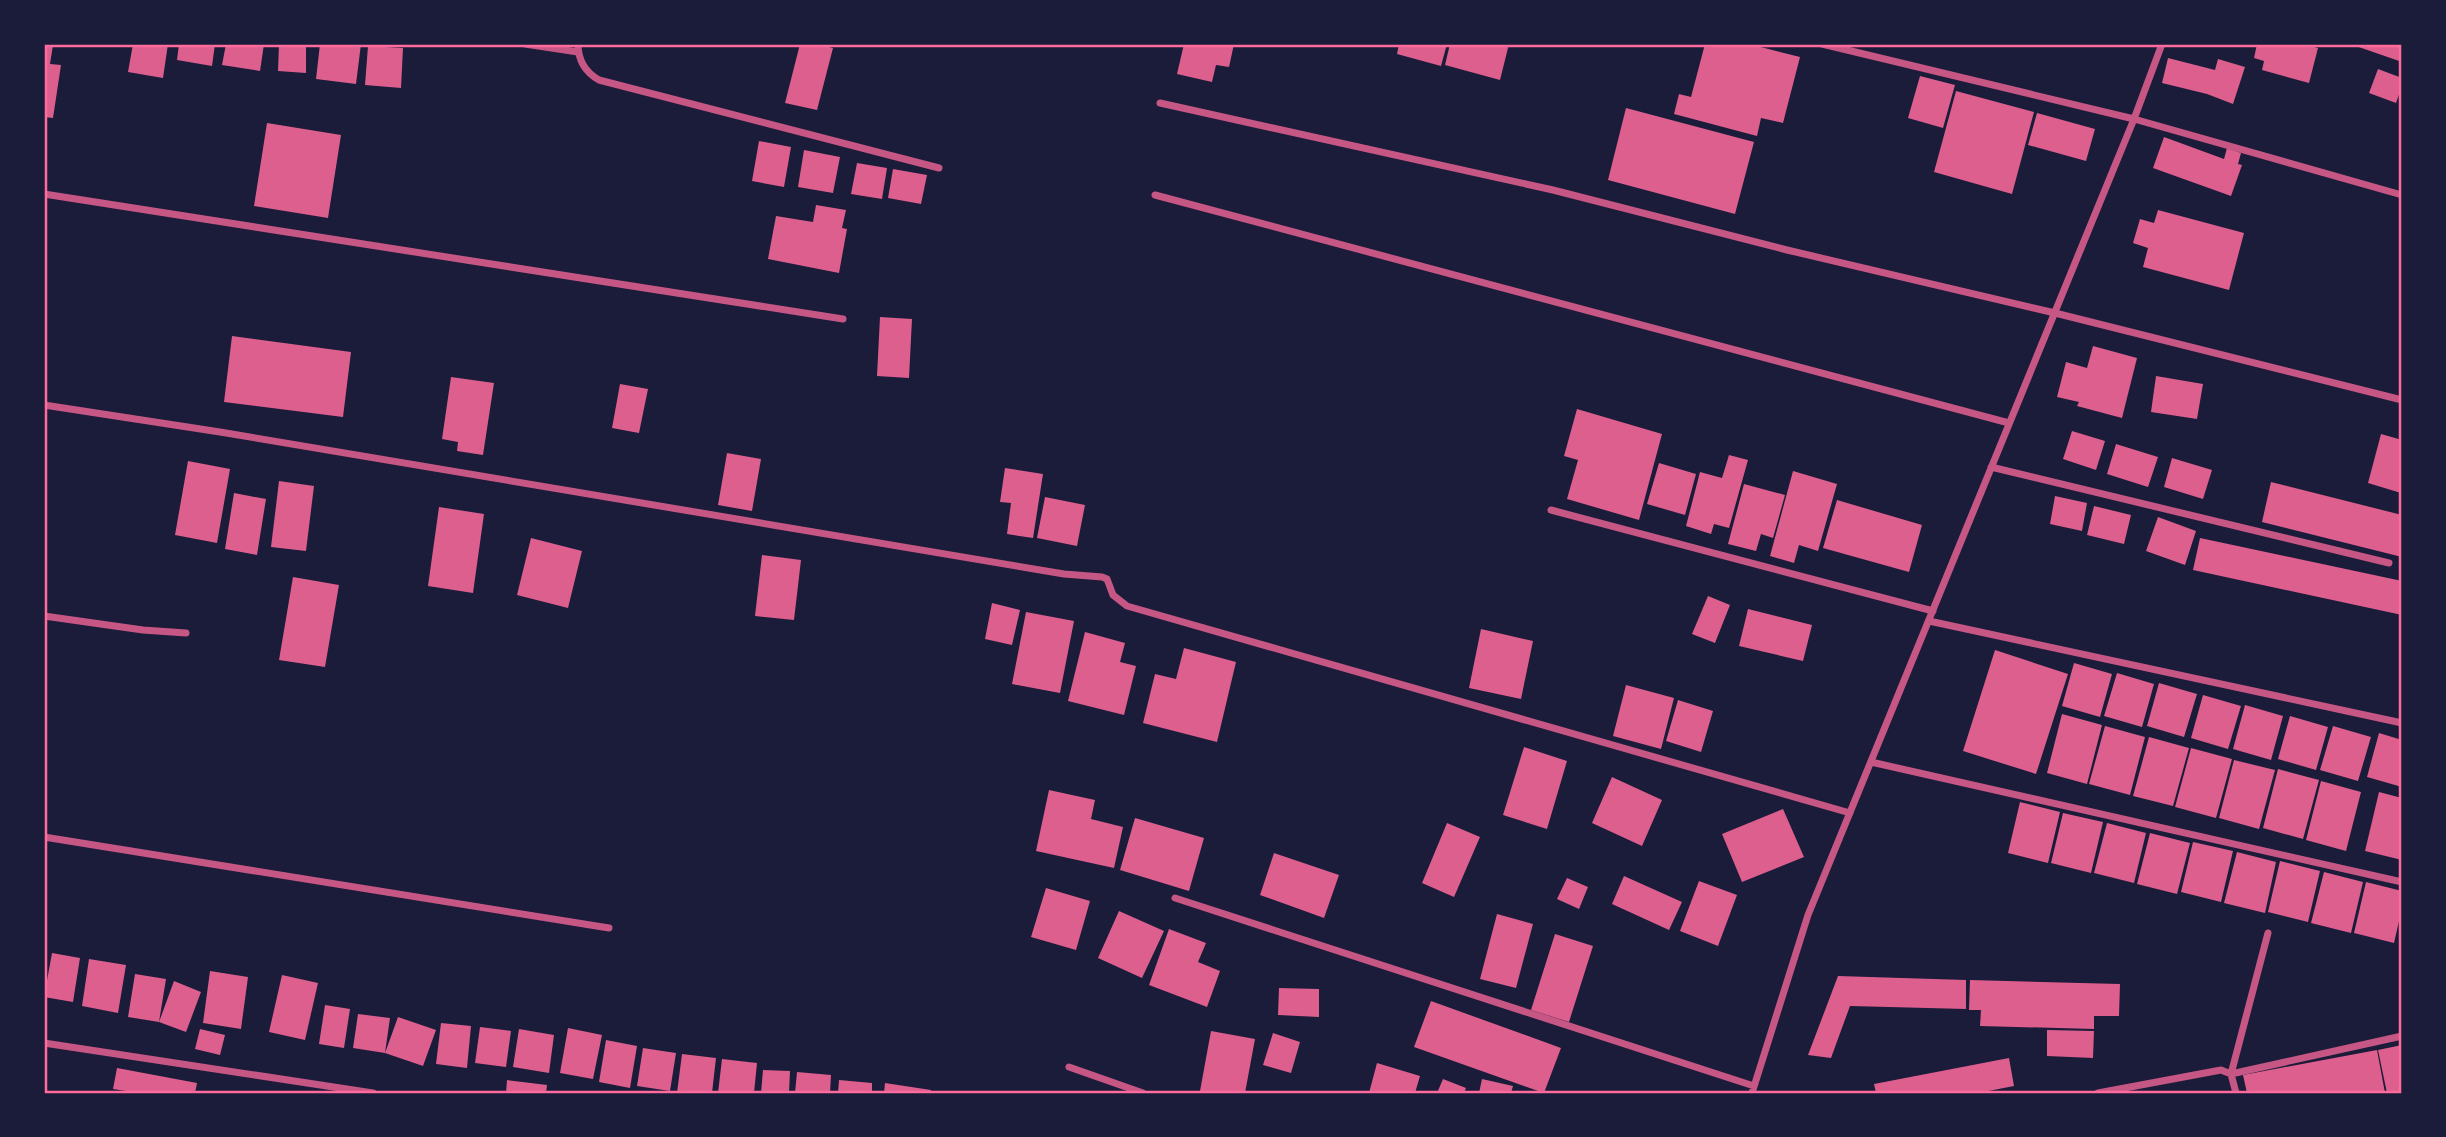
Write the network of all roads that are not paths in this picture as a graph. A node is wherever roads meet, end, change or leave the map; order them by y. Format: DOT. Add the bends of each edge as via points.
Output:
graph roads {
  1 [pos="525,44"];
  2 [pos="1823,44"];
  3 [pos="2162,44"];
  4 [pos="578,48"];
  5 [pos="1160,103"];
  6 [pos="2134,119"];
  7 [pos="939,168"];
  8 [pos="44,194"];
  9 [pos="1154,195"];
  10 [pos="2402,195"];
  11 [pos="2054,313"];
  12 [pos="843,319"];
  13 [pos="2402,400"];
  14 [pos="44,405"];
  15 [pos="2009,423"];
  16 [pos="1991,467"];
  17 [pos="1551,510"];
  18 [pos="2389,563"];
  19 [pos="1933,611"];
  20 [pos="44,617"];
  21 [pos="1929,621"];
  22 [pos="186,633"];
  23 [pos="2402,723"];
  24 [pos="1871,762"];
  25 [pos="1850,813"];
  26 [pos="44,837"];
  27 [pos="2402,882"];
  28 [pos="1175,898"];
  29 [pos="609,928"];
  30 [pos="2268,933"];
  31 [pos="2402,1036"];
  32 [pos="44,1043"];
  33 [pos="1069,1066"];
  34 [pos="2231,1074"];
  35 [pos="1753,1089"];
  36 [pos="373,1093"];
  37 [pos="1143,1093"];
  38 [pos="2098,1093"];
  39 [pos="2236,1093"];
  1 -- 4 [label="street"];
  2 -- 6 [label="street"];
  3 -- 6 [label="street"];
  4 -- 7 [label="street" via="587,74 599,80"];
  5 -- 11 [label="street" via="1553,190"];
  6 -- 10 [label="street"];
  6 -- 11 [label="street"];
  8 -- 12 [label="street"];
  9 -- 15 [label="street"];
  11 -- 13 [label="street"];
  11 -- 15 [label="street"];
  14 -- 25 [label="street" via="1102,577 1127,606"];
  15 -- 16 [label="street"];
  16 -- 18 [label="street"];
  16 -- 19 [label="street"];
  17 -- 19 [label="street"];
  19 -- 21 [label="street"];
  20 -- 22 [label="street"];
  21 -- 23 [label="street"];
  21 -- 24 [label="street"];
  24 -- 25 [label="street"];
  24 -- 27 [label="street"];
  25 -- 35 [label="street" via="1808,915"];
  26 -- 29 [label="street"];
  28 -- 35 [label="street"];
  30 -- 34 [label="street"];
  31 -- 34 [label="street"];
  32 -- 36 [label="street"];
  33 -- 37 [label="street"];
  34 -- 38 [label="street" via="2221,1070"];
  34 -- 39 [label="street"];
}
